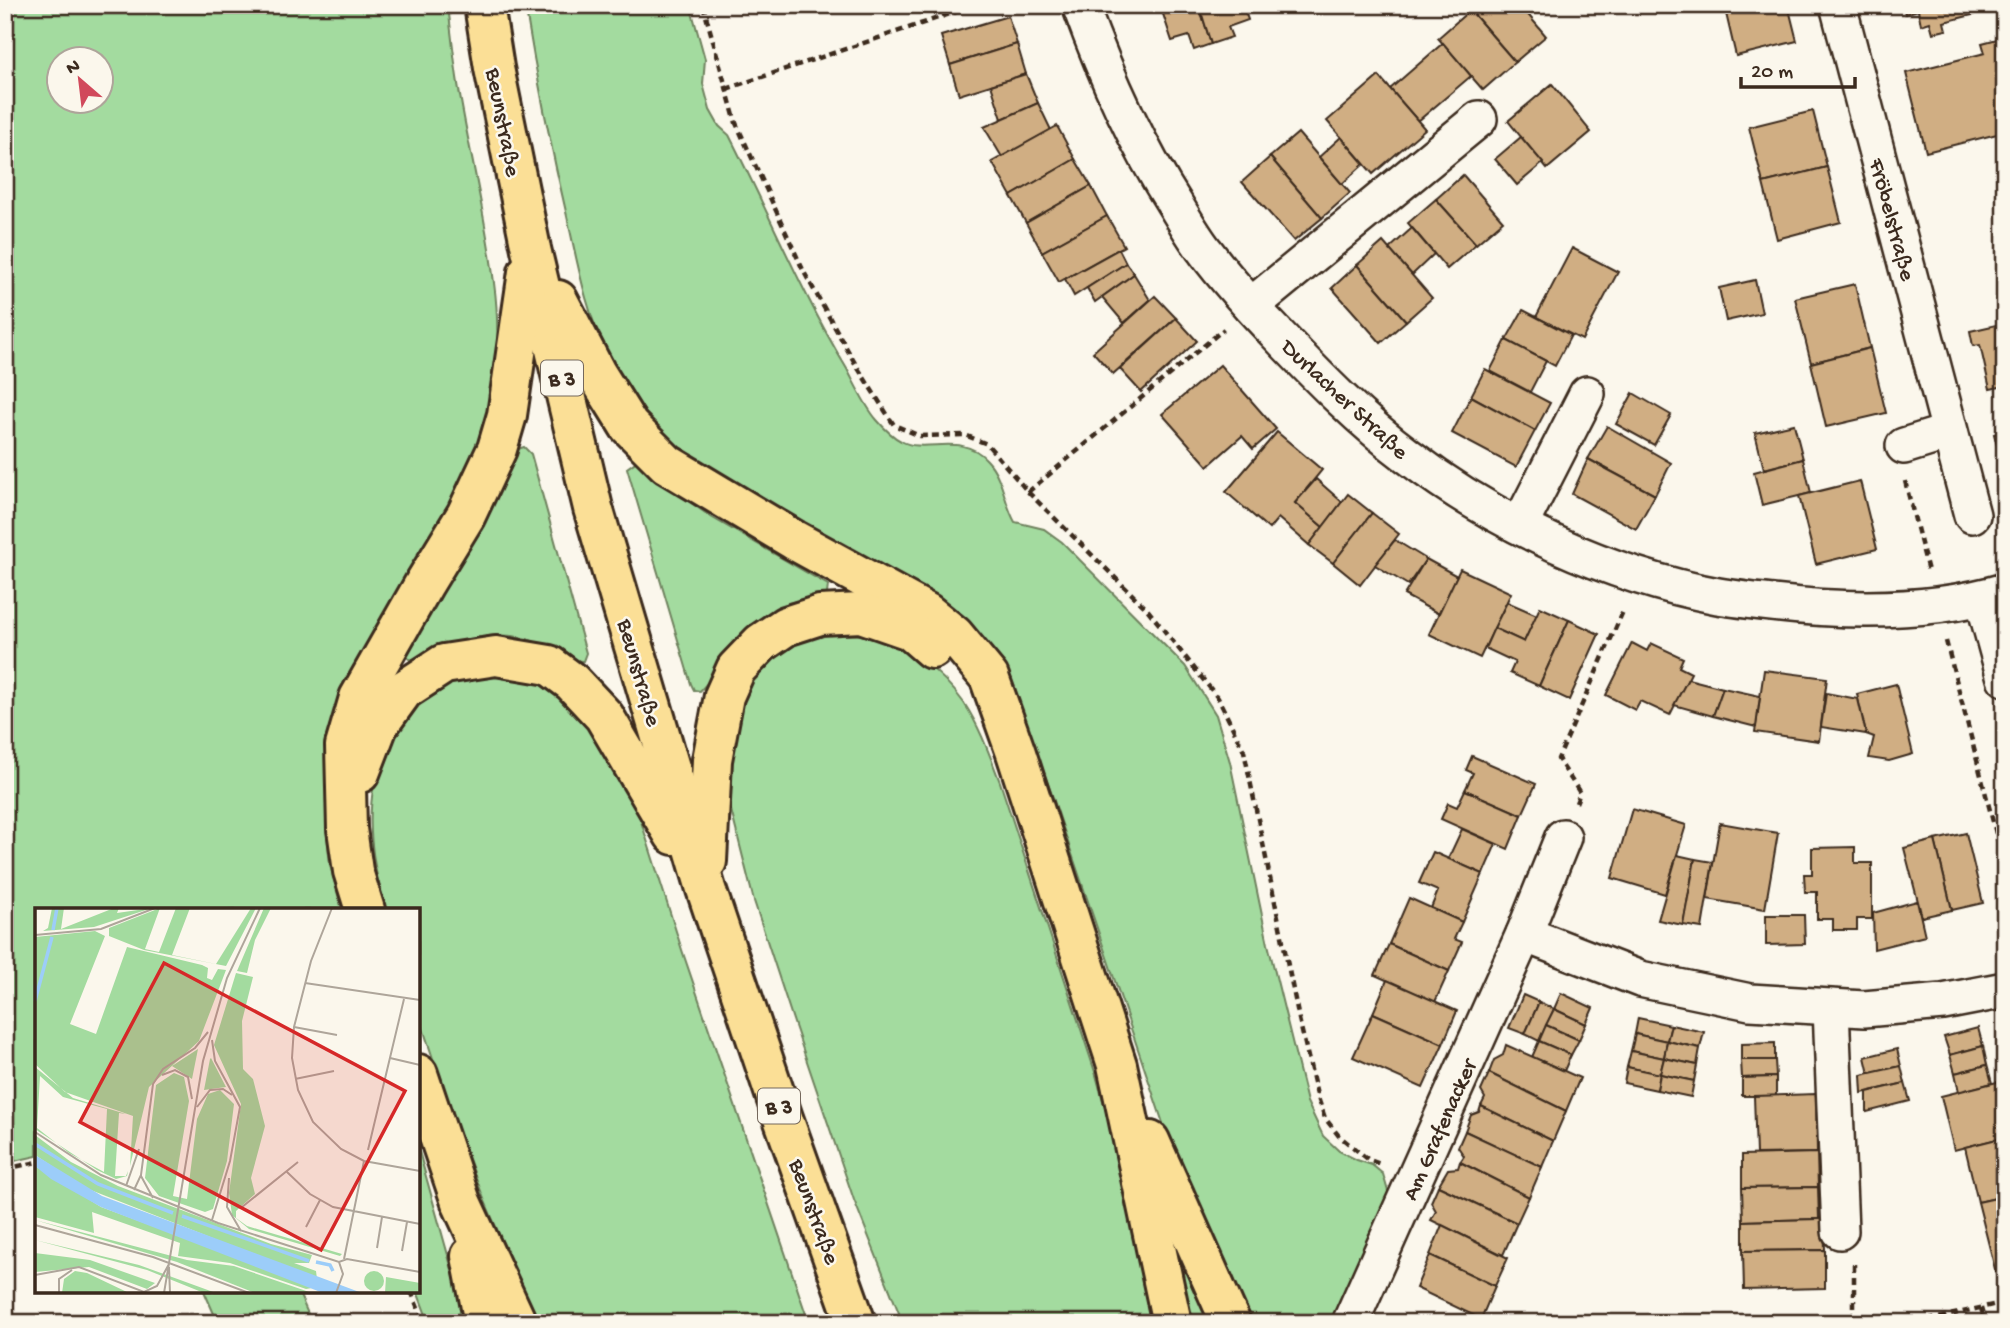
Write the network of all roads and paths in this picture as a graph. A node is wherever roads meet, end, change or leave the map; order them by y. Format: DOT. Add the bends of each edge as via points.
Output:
graph roads {
  1 [pos="484,5"];
  2 [pos="703,5"];
  3 [pos="977,5"];
  4 [pos="1080,5"];
  5 [pos="1838,5"];
  6 [pos="726,89"];
  7 [pos="1479,118"];
  8 [pos="531,249"];
  9 [pos="1251,306"];
  10 [pos="1587,394"];
  11 [pos="1949,432"];
  12 [pos="1904,446"];
  13 [pos="1028,492"];
  14 [pos="1972,515"];
  15 [pos="1520,525"];
  16 [pos="1639,575"];
  17 [pos="1997,594"];
  18 [pos="1936,605"];
  19 [pos="2005,678"];
  20 [pos="1016,753"];
  21 [pos="346,829"];
  22 [pos="1563,836"];
  23 [pos="2005,868"];
  24 [pos="706,889"];
  25 [pos="364,908"];
  26 [pos="1524,934"];
  27 [pos="2005,990"];
  28 [pos="1831,1008"];
  29 [pos="1117,1065"];
  30 [pos="420,1080"];
  31 [pos="35,1162"];
  32 [pos="5,1169"];
  33 [pos="1416,1178"];
  34 [pos="461,1202"];
  35 [pos="1840,1231"];
  36 [pos="412,1293"];
  37 [pos="2005,1303"];
  38 [pos="1982,1308"];
  39 [pos="424,1323"];
  40 [pos="484,1323"];
  41 [pos="517,1323"];
  42 [pos="856,1323"];
  43 [pos="1172,1323"];
  44 [pos="1231,1323"];
  45 [pos="1350,1323"];
  46 [pos="1854,1323"];
  47 [pos="1916,1323"];
  48 [pos="1985,1323"];
  1 -- 8 [label="main road, Beunstraße / B 3"];
  2 -- 6 [label="path"];
  3 -- 6 [label="path"];
  4 -- 9 [label="street, Durlacher Straße" via="1124,114 1158,179 1203,250"];
  5 -- 11 [label="street, Fröbelstraße"];
  6 -- 13 [label="path" via="736,123 804,272 894,425 920,436 965,435 987,443"];
  7 -- 9 [label="street"];
  8 -- 20 [label="main road" via="629,426 667,464 927,613 954,635 989,677"];
  8 -- 21 [label="main road" via="507,415 497,449 466,515 359,698 345,746"];
  8 -- 24 [label="main road, Beunstraße / B 3" via="593,508"];
  9 -- 13 [label="path"];
  9 -- 15 [label="street, Durlacher Straße" via="1310,369 1391,443 1468,497"];
  10 -- 15 [label="street"];
  11 -- 12 [label="street"];
  11 -- 14 [label="street, Fröbelstraße"];
  12 -- 18 [label="path" via="1901,465"];
  13 -- 33 [label="path" via="1147,609 1218,698 1244,751 1299,1019 1325,1118 1369,1160"];
  15 -- 16 [label="street, Durlacher Straße" via="1579,554"];
  16 -- 18 [label="street, Durlacher Straße" via="1717,596 1793,606 1867,609"];
  16 -- 22 [label="path" via="1558,759 1580,793"];
  17 -- 18 [label="street, Durlacher Straße"];
  17 -- 19 [label="street"];
  18 -- 23 [label="path"];
  20 -- 24 [label="main road" via="962,673 910,630 861,613 820,615 786,626 736,669 724,696 712,760"];
  20 -- 29 [label="main road"];
  21 -- 24 [label="main road" via="360,773 379,726 404,690 444,664 496,656 549,665 604,716"];
  21 -- 25 [label="main road"];
  22 -- 26 [label="street, Am Grafenacker"];
  24 -- 42 [label="main road, Beunstraße / B 3"];
  26 -- 28 [label="street" via="1640,979 1750,1002"];
  26 -- 33 [label="street, Am Grafenacker"];
  27 -- 28 [label="street" via="1943,1002"];
  28 -- 35 [label="street"];
  29 -- 43 [label="main road"];
  29 -- 44 [label="main road"];
  30 -- 34 [label="main road"];
  31 -- 32 [label="path"];
  33 -- 45 [label="street, Am Grafenacker"];
  34 -- 40 [label="main road"];
  34 -- 41 [label="main road"];
  35 -- 46 [label="path" via="1853,1235"];
  36 -- 39 [label="path"];
  37 -- 38 [label="path"];
  38 -- 47 [label="path"];
  38 -- 48 [label="path"];
}
